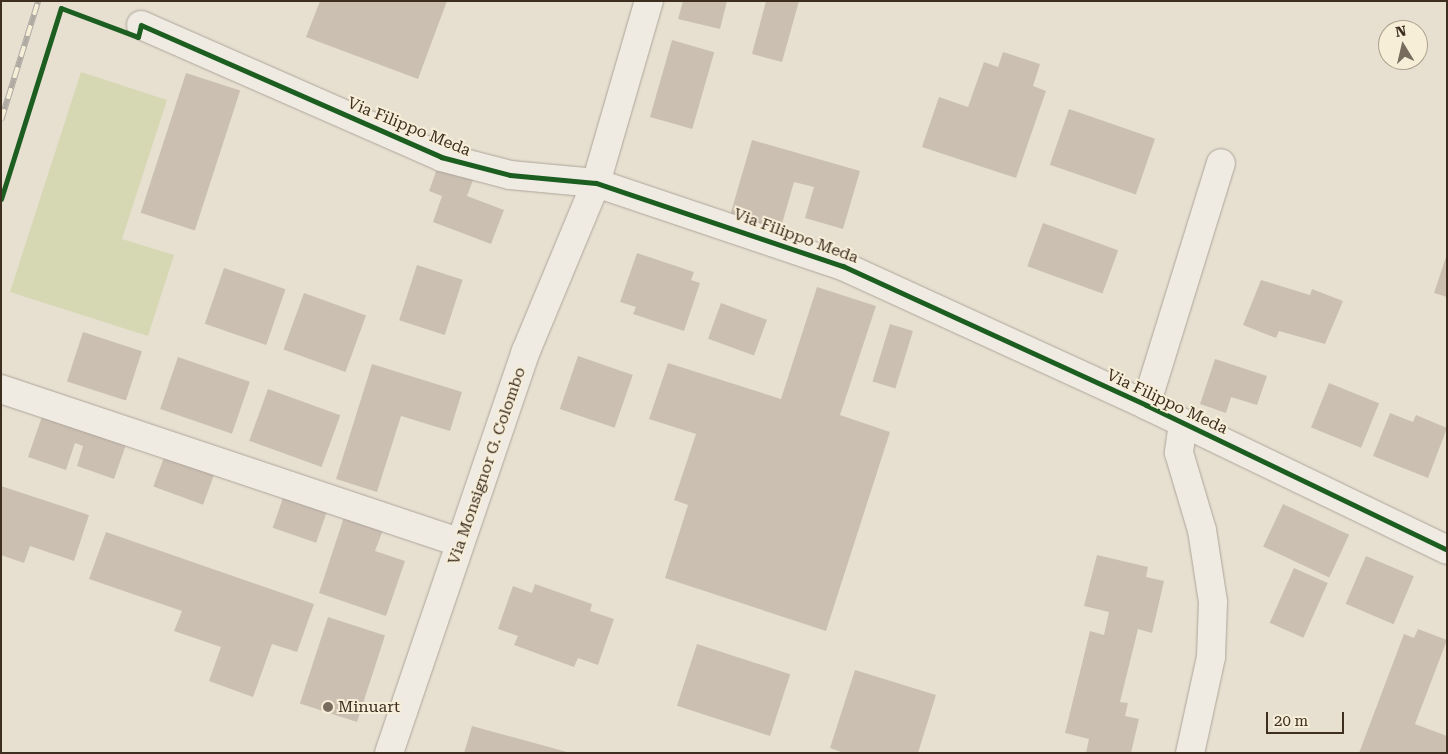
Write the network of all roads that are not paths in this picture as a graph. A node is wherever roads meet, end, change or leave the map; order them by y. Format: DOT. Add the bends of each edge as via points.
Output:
graph roads {
  1 [pos="649,1"];
  2 [pos="141,25"];
  3 [pos="1221,163"];
  4 [pos="596,183"];
  5 [pos="1,389"];
  6 [pos="1146,405"];
  7 [pos="1183,423"];
  8 [pos="460,543"];
  9 [pos="1447,550"];
  10 [pos="389,753"];
  11 [pos="1190,753"];
  1 -- 4 [label="street, Via Monsignor G. Colombo"];
  2 -- 4 [label="street, Via Filippo Meda" via="441,157 510,175"];
  3 -- 6 [label="street"];
  4 -- 6 [label="street, Via Filippo Meda" via="731,225 842,266"];
  4 -- 8 [label="street, Via Monsignor G. Colombo" via="526,351"];
  5 -- 8 [label="street"];
  6 -- 7 [label="street, Via Filippo Meda"];
  7 -- 9 [label="street, Via Filippo Meda"];
  7 -- 11 [label="street" via="1179,453 1204,539 1213,602 1211,657"];
  8 -- 10 [label="street, Via Monsignor G. Colombo"];
}
